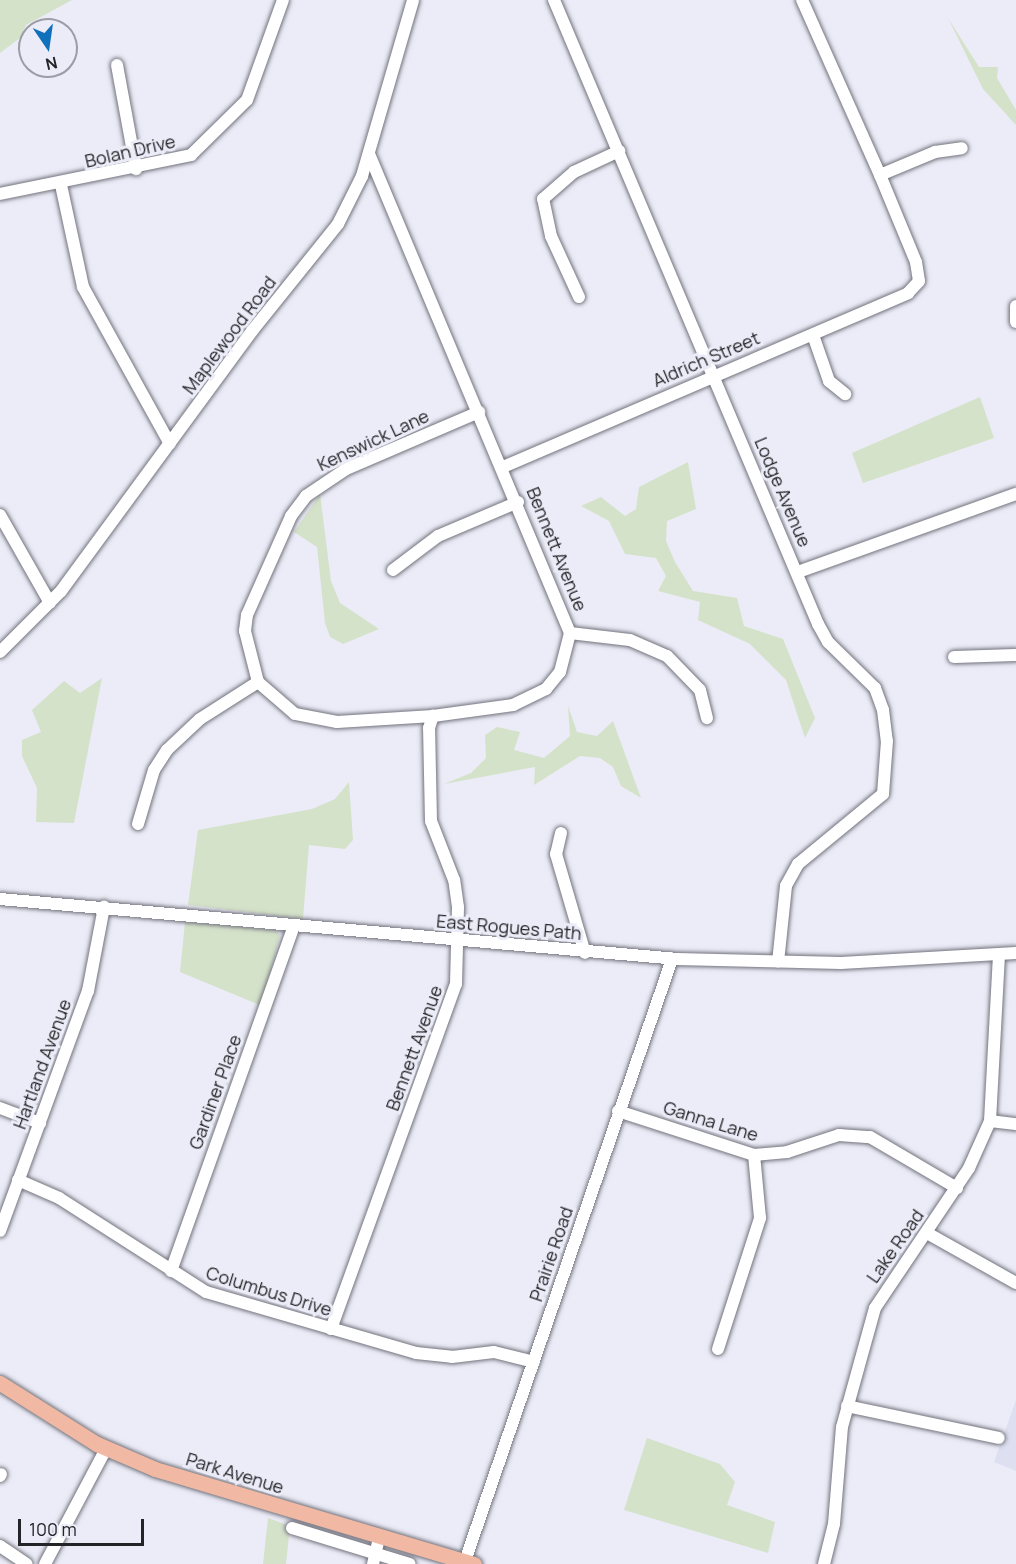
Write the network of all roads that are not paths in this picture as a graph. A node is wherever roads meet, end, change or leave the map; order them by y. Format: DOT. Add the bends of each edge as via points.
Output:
graph roads {
  1 [pos="283,0"];
  2 [pos="413,0"];
  3 [pos="554,0"];
  4 [pos="802,0"];
  5 [pos="117,65"];
  6 [pos="962,148"];
  7 [pos="619,151"];
  8 [pos="369,154"];
  9 [pos="136,169"];
  10 [pos="880,175"];
  11 [pos="61,185"];
  12 [pos="0,194"];
  13 [pos="579,297"];
  14 [pos="1016,306"];
  15 [pos="1016,322"];
  16 [pos="813,335"];
  17 [pos="713,374"];
  18 [pos="845,394"];
  19 [pos="478,412"];
  20 [pos="170,444"];
  21 [pos="503,466"];
  22 [pos="1016,494"];
  23 [pos="518,502"];
  24 [pos="0,515"];
  25 [pos="393,570"];
  26 [pos="798,572"];
  27 [pos="50,603"];
  28 [pos="570,633"];
  29 [pos="0,652"];
  30 [pos="954,657"];
  31 [pos="1015,657"];
  32 [pos="258,682"];
  33 [pos="433,716"];
  34 [pos="707,718"];
  35 [pos="138,824"];
  36 [pos="561,833"];
  37 [pos="0,899"];
  38 [pos="104,907"];
  39 [pos="294,925"];
  40 [pos="459,941"];
  41 [pos="585,953"];
  42 [pos="1016,953"];
  43 [pos="999,954"];
  44 [pos="672,959"];
  45 [pos="777,962"];
  46 [pos="0,1108"];
  47 [pos="618,1111"];
  48 [pos="990,1121"];
  49 [pos="40,1123"];
  50 [pos="1016,1124"];
  51 [pos="754,1155"];
  52 [pos="18,1180"];
  53 [pos="957,1188"];
  54 [pos="0,1231"];
  55 [pos="927,1233"];
  56 [pos="171,1271"];
  57 [pos="1016,1283"];
  58 [pos="331,1329"];
  59 [pos="718,1348"];
  60 [pos="534,1362"];
  61 [pos="0,1383"];
  62 [pos="847,1406"];
  63 [pos="999,1438"];
  64 [pos="106,1449"];
  65 [pos="292,1528"];
  66 [pos="378,1537"];
  67 [pos="0,1546"];
  68 [pos="374,1559"];
  69 [pos="470,1563"];
  70 [pos="27,1564"];
  71 [pos="45,1564"];
  72 [pos="410,1564"];
  73 [pos="824,1564"];
  1 -- 9 [label="street, Bolan Drive" via="247,100 191,155"];
  2 -- 8 [label="street, Maplewood Road"];
  3 -- 7 [label="street, Lodge Avenue"];
  4 -- 10 [label="street"];
  5 -- 9 [label="street"];
  6 -- 10 [label="street" via="935,152"];
  7 -- 13 [label="street" via="574,172 543,199 551,236"];
  7 -- 17 [label="street, Lodge Avenue"];
  8 -- 19 [label="street, Bennett Avenue"];
  8 -- 20 [label="street, Maplewood Road" via="338,224 252,330"];
  9 -- 11 [label="street, Bolan Drive"];
  10 -- 16 [label="street, Aldrich Street" via="916,262 919,281 908,293"];
  11 -- 12 [label="street, Bolan Drive"];
  11 -- 20 [label="street" via="83,287"];
  14 -- 15 [label="street"];
  16 -- 17 [label="street, Aldrich Street"];
  16 -- 18 [label="street" via="829,381"];
  17 -- 21 [label="street, Aldrich Street"];
  17 -- 26 [label="street, Lodge Avenue"];
  19 -- 21 [label="street, Bennett Avenue"];
  19 -- 32 [label="street, Kenswick Lane" via="346,469 306,495 291,516 248,615 247,651"];
  20 -- 27 [label="street, Maplewood Road"];
  21 -- 23 [label="street, Bennett Avenue"];
  22 -- 26 [label="street"];
  23 -- 25 [label="street" via="438,536"];
  23 -- 28 [label="street, Bennett Avenue"];
  24 -- 27 [label="street"];
  26 -- 45 [label="street, Lodge Avenue" via="828,642 874,688 883,710 886,769 883,794 798,864 786,886"];
  27 -- 29 [label="street, Maplewood Road"];
  28 -- 33 [label="street, Bennett Avenue" via="560,672 531,699"];
  28 -- 34 [label="street" via="630,640 666,656 700,690"];
  30 -- 31 [label="street"];
  32 -- 33 [label="street" via="279,703 312,720"];
  32 -- 35 [label="street" via="200,719 167,750 154,770"];
  33 -- 40 [label="street, Bennett Avenue" via="426,756 431,821 454,880"];
  36 -- 41 [label="street" via="556,854"];
  37 -- 38 [label="street, East Rogues Path"];
  38 -- 39 [label="street, East Rogues Path"];
  38 -- 49 [label="street, Hartland Avenue" via="88,990"];
  39 -- 40 [label="street, East Rogues Path"];
  39 -- 56 [label="street, Gardiner Place"];
  40 -- 41 [label="street, East Rogues Path"];
  40 -- 58 [label="street, Bennett Avenue" via="456,984 447,1014"];
  41 -- 44 [label="street, East Rogues Path"];
  42 -- 43 [label="street, East Rogues Path"];
  43 -- 45 [label="street, East Rogues Path"];
  43 -- 48 [label="street, Lake Road"];
  44 -- 45 [label="street, East Rogues Path"];
  44 -- 47 [label="street, Prairie Road"];
  46 -- 49 [label="street"];
  47 -- 51 [label="street, Ganna Lane"];
  47 -- 60 [label="street, Prairie Road"];
  48 -- 50 [label="street"];
  48 -- 53 [label="street, Lake Road"];
  49 -- 52 [label="street, Hartland Avenue"];
  51 -- 53 [label="street, Ganna Lane" via="787,1152 854,1134 887,1143"];
  51 -- 59 [label="street" via="760,1218"];
  52 -- 54 [label="street, Hartland Avenue"];
  52 -- 56 [label="street, Columbus Drive" via="59,1198"];
  53 -- 55 [label="street, Lake Road"];
  55 -- 57 [label="street"];
  55 -- 62 [label="street, Lake Road" via="875,1308"];
  56 -- 58 [label="street, Columbus Drive" via="206,1292"];
  58 -- 60 [label="street, Columbus Drive" via="435,1356 494,1352"];
  60 -- 69 [label="street, Prairie Road"];
  61 -- 64 [label="main road, Park Avenue"];
  62 -- 63 [label="street"];
  62 -- 73 [label="street, Lake Road" via="838,1448 834,1524"];
  64 -- 66 [label="main road, Park Avenue" via="155,1469"];
  64 -- 71 [label="street"];
  65 -- 68 [label="street"];
  66 -- 68 [label="street"];
  66 -- 69 [label="main road, Park Avenue"];
  67 -- 70 [label="street"];
  68 -- 72 [label="street"];
}
